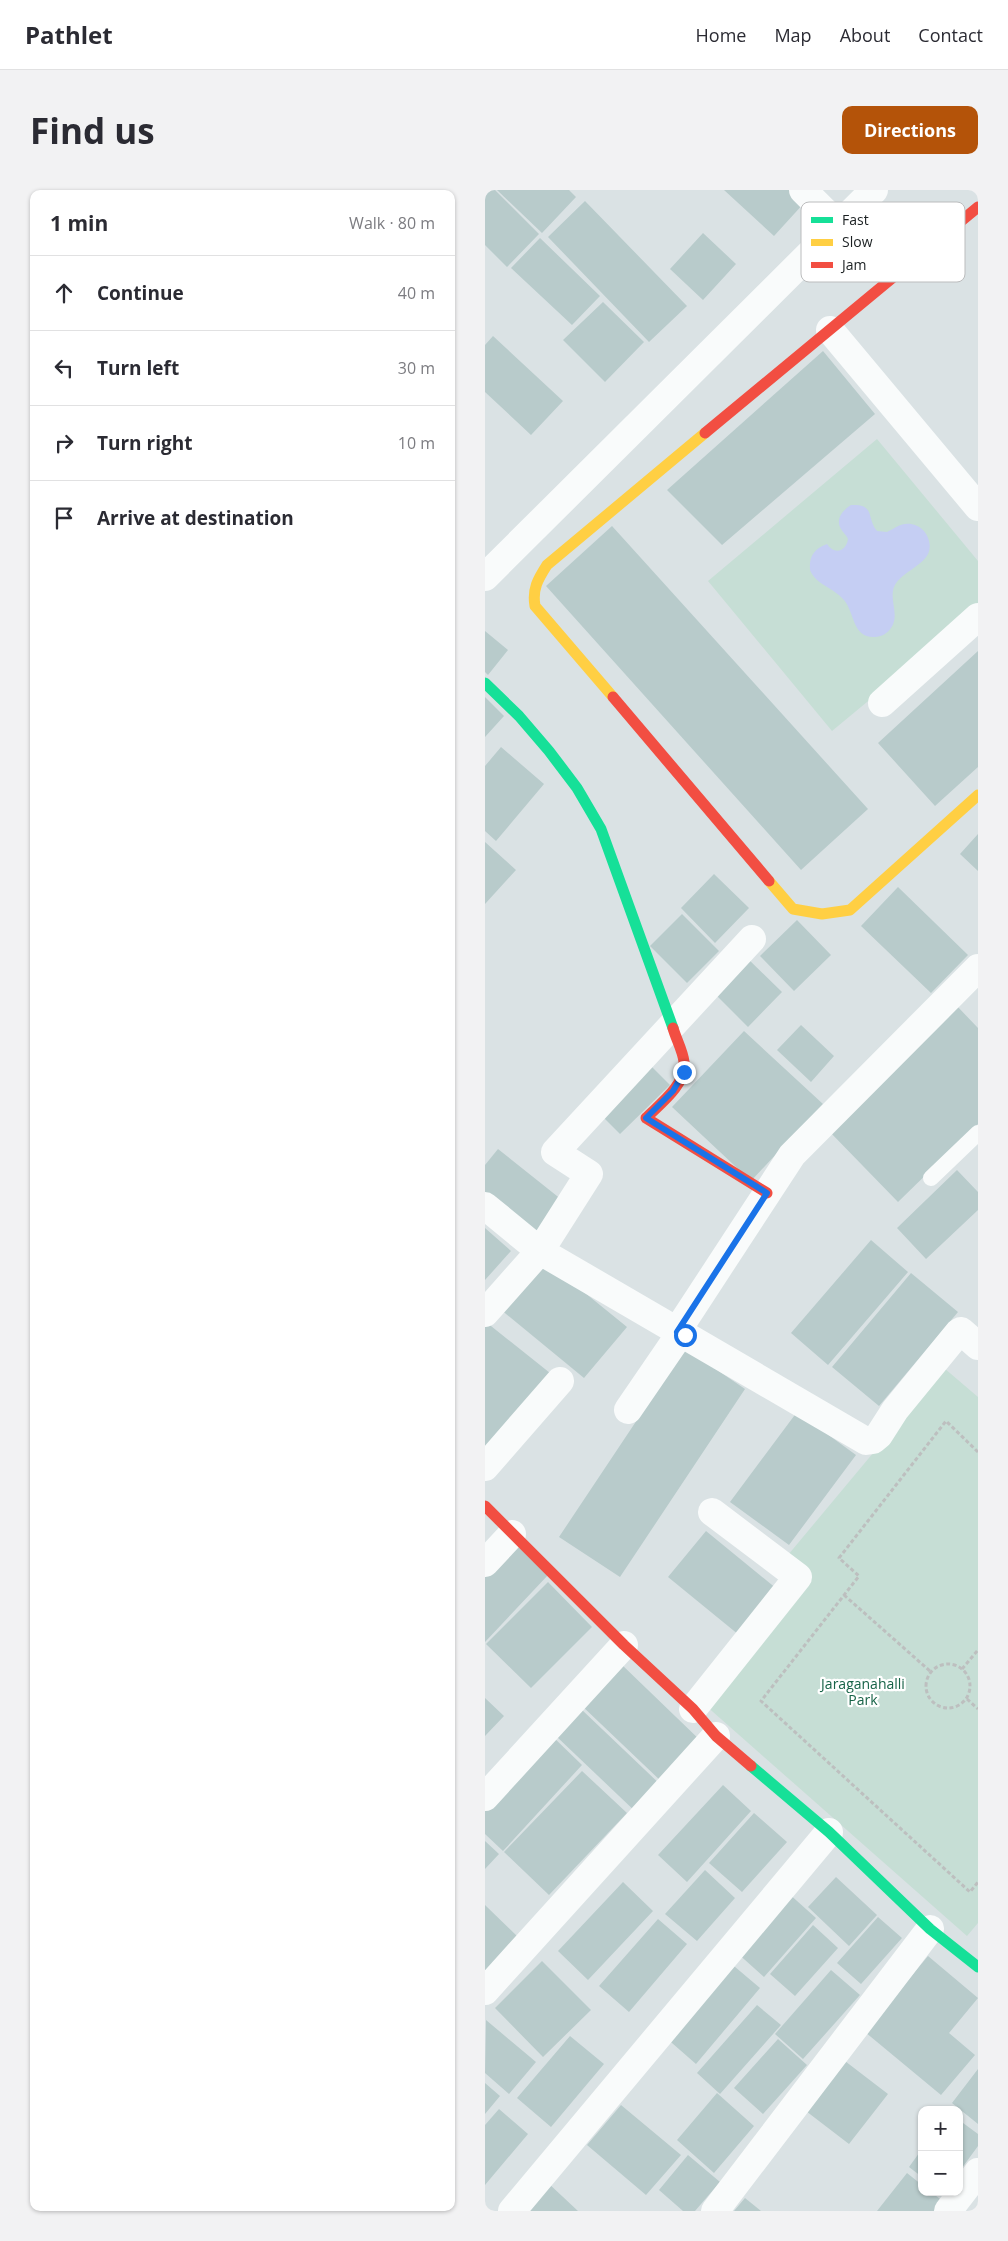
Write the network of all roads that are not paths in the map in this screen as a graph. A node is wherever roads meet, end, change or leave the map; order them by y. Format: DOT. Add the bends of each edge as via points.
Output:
graph roads {
  1 [pos="803,190"];
  2 [pos="873,190"];
  3 [pos="815,202"];
  4 [pos="860,202"];
  5 [pos="978,208"];
  6 [pos="965,219"];
  7 [pos="801,260"];
  8 [pos="888,282"];
  9 [pos="830,330"];
  10 [pos="978,507"];
  11 [pos="485,577"];
  12 [pos="978,617"];
  13 [pos="485,683"];
  14 [pos="882,703"];
  15 [pos="978,795"];
  16 [pos="751,939"];
  17 [pos="978,968"];
  18 [pos="671,1024"];
  19 [pos="978,1134"];
  20 [pos="931,1178"];
  21 [pos="767,1193"];
  22 [pos="485,1206"];
  23 [pos="540,1251"];
  24 [pos="485,1313"];
  25 [pos="678,1332"];
  26 [pos="978,1346"];
  27 [pos="560,1380"];
  28 [pos="628,1410"];
  29 [pos="485,1467"];
  30 [pos="485,1506"];
  31 [pos="712,1512"];
  32 [pos="512,1534"];
  33 [pos="485,1563"];
  34 [pos="625,1645"];
  35 [pos="693,1709"];
  36 [pos="716,1736"];
  37 [pos="485,1797"];
  38 [pos="829,1832"];
  39 [pos="930,1929"];
  40 [pos="978,1967"];
  41 [pos="485,1991"];
  42 [pos="978,2172"];
  43 [pos="512,2211"];
  44 [pos="715,2211"];
  45 [pos="948,2211"];
  1 -- 3 [label="street"];
  2 -- 4 [label="street"];
  5 -- 6 [label="street"];
  7 -- 11 [label="street"];
  8 -- 9 [label="street"];
  9 -- 10 [label="street"];
  9 -- 15 [label="street" via="547,565 536,582 535,606 793,909 828,916 850,910"];
  12 -- 14 [label="street"];
  13 -- 18 [label="street" via="536,734 582,794 601,829"];
  16 -- 18 [label="street"];
  17 -- 21 [label="street" via="799,1148"];
  18 -- 21 [label="street" via="684,1060 684,1072 673,1091 646,1118"];
  18 -- 23 [label="street" via="555,1152 589,1174"];
  19 -- 20 [label="lane"];
  21 -- 25 [label="street"];
  22 -- 23 [label="street"];
  23 -- 24 [label="street"];
  23 -- 25 [label="street"];
  25 -- 26 [label="street" via="867,1441 879,1435 957,1333 966,1333"];
  25 -- 28 [label="street"];
  27 -- 29 [label="street"];
  30 -- 32 [label="street"];
  31 -- 35 [label="street" via="798,1577"];
  32 -- 33 [label="street"];
  32 -- 34 [label="street"];
  34 -- 35 [label="street"];
  34 -- 37 [label="street"];
  35 -- 36 [label="street"];
  36 -- 38 [label="street"];
  36 -- 41 [label="street"];
  38 -- 39 [label="street"];
  38 -- 43 [label="street"];
  39 -- 40 [label="street"];
  39 -- 44 [label="street"];
  42 -- 45 [label="street"];
}
